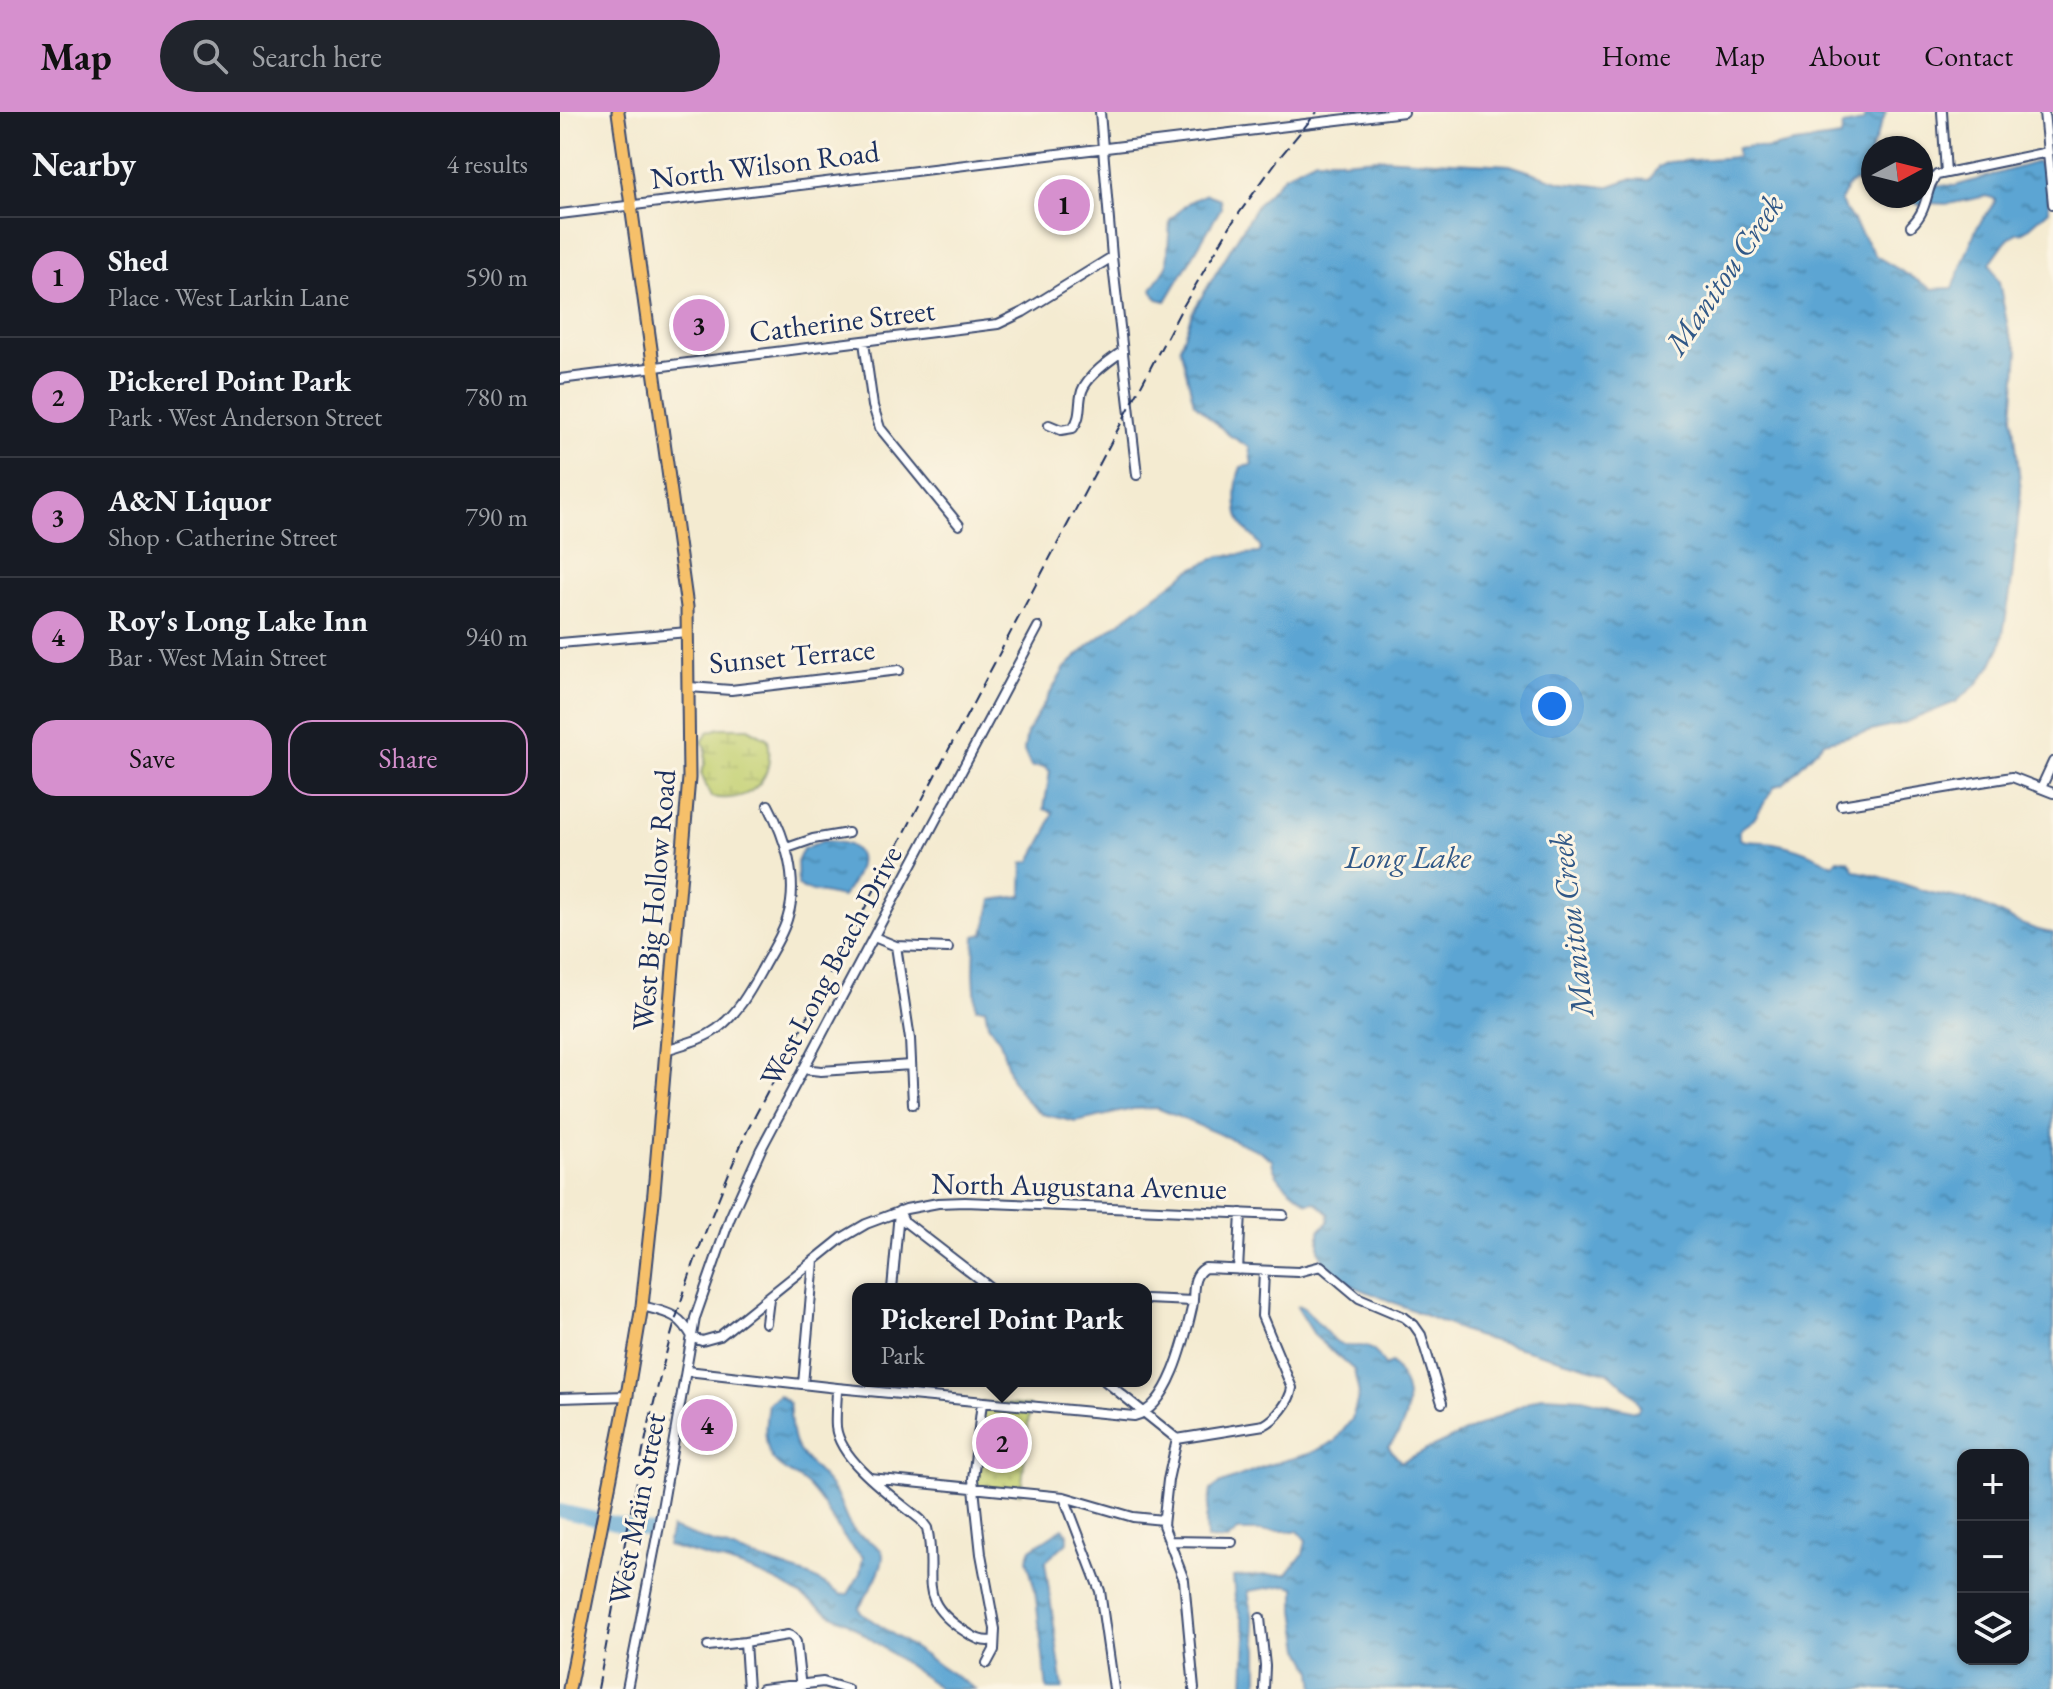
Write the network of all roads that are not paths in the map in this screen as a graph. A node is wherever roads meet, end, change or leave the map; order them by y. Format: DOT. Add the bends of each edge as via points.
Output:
graph roads {
  1 [pos="618,112"];
  2 [pos="1100,112"];
  3 [pos="1404,112"];
  4 [pos="1942,112"];
  5 [pos="2044,112"];
  6 [pos="1101,147"];
  7 [pos="2048,152"];
  8 [pos="1946,173"];
  9 [pos="2053,204"];
  10 [pos="631,205"];
  11 [pos="560,214"];
  12 [pos="1911,226"];
  13 [pos="1112,257"];
  14 [pos="864,342"];
  15 [pos="1123,351"];
  16 [pos="655,368"];
  17 [pos="560,379"];
  18 [pos="1049,425"];
  19 [pos="1137,475"];
  20 [pos="959,525"];
  21 [pos="1038,627"];
  22 [pos="688,632"];
  23 [pos="560,643"];
  24 [pos="899,670"];
  25 [pos="689,687"];
  26 [pos="2053,762"];
  27 [pos="2041,788"];
  28 [pos="2053,793"];
  29 [pos="768,805"];
  30 [pos="1841,805"];
  31 [pos="848,833"];
  32 [pos="787,848"];
  33 [pos="874,937"];
  34 [pos="896,946"];
  35 [pos="948,948"];
  36 [pos="666,1050"];
  37 [pos="911,1065"];
  38 [pos="803,1069"];
  39 [pos="913,1104"];
  40 [pos="899,1211"];
  41 [pos="1241,1213"];
  42 [pos="1283,1215"];
  43 [pos="814,1260"];
  44 [pos="1238,1270"];
  45 [pos="1264,1271"];
  46 [pos="893,1283"];
  47 [pos="984,1283"];
  48 [pos="769,1299"];
  49 [pos="1152,1299"];
  50 [pos="1193,1301"];
  51 [pos="642,1306"];
  52 [pos="766,1323"];
  53 [pos="693,1338"];
  54 [pos="687,1371"];
  55 [pos="803,1384"];
  56 [pos="884,1387"];
  57 [pos="1112,1387"];
  58 [pos="837,1388"];
  59 [pos="884,1392"];
  60 [pos="627,1396"];
  61 [pos="560,1398"];
  62 [pos="982,1402"];
  63 [pos="1442,1403"];
  64 [pos="1145,1414"];
  65 [pos="1177,1439"];
  66 [pos="869,1478"];
  67 [pos="974,1489"];
  68 [pos="1064,1497"];
  69 [pos="1163,1520"];
  70 [pos="1169,1541"];
  71 [pos="1232,1542"];
  72 [pos="1260,1618"];
  73 [pos="994,1640"];
  74 [pos="745,1642"];
  75 [pos="708,1646"];
  76 [pos="987,1663"];
  77 [pos="801,1687"];
  78 [pos="569,1689"];
  79 [pos="627,1689"];
  80 [pos="748,1689"];
  81 [pos="762,1689"];
  82 [pos="847,1689"];
  83 [pos="1114,1689"];
  84 [pos="1194,1689"];
  85 [pos="1264,1689"];
  1 -- 10 [label="main road, West Big Hollow Road"];
  2 -- 6 [label="street"];
  3 -- 6 [label="street, North Wilson Road"];
  4 -- 8 [label="street"];
  5 -- 7 [label="street"];
  6 -- 10 [label="street, North Wilson Road"];
  6 -- 13 [label="street"];
  7 -- 8 [label="street"];
  7 -- 9 [label="street"];
  8 -- 12 [label="street" via="1931,181 1921,217"];
  10 -- 11 [label="street, North Wilson Road"];
  10 -- 16 [label="main road, West Big Hollow Road"];
  13 -- 14 [label="street, Catherine Street" via="998,324"];
  13 -- 15 [label="street"];
  14 -- 16 [label="street, Catherine Street"];
  14 -- 20 [label="street" via="880,428"];
  15 -- 18 [label="street" via="1086,383 1073,428"];
  15 -- 19 [label="street"];
  16 -- 17 [label="street, Catherine Street"];
  16 -- 22 [label="main road, West Big Hollow Road"];
  21 -- 33 [label="street, West Long Beach Drive"];
  22 -- 23 [label="street"];
  22 -- 25 [label="main road, West Big Hollow Road"];
  24 -- 25 [label="street, Sunset Terrace" via="731,690"];
  25 -- 36 [label="main road, West Big Hollow Road" via="689,778"];
  26 -- 27 [label="street"];
  27 -- 28 [label="street"];
  27 -- 30 [label="street" via="2012,777"];
  29 -- 32 [label="street"];
  31 -- 32 [label="street"];
  32 -- 36 [label="street" via="789,914 752,986 717,1029"];
  33 -- 34 [label="street"];
  33 -- 38 [label="street, West Long Beach Drive"];
  34 -- 35 [label="street"];
  34 -- 37 [label="street"];
  36 -- 51 [label="main road, West Big Hollow Road"];
  37 -- 38 [label="street"];
  37 -- 39 [label="street"];
  38 -- 53 [label="street, West Long Beach Drive" via="747,1179 695,1318"];
  40 -- 41 [label="street, North Augustana Avenue" via="965,1202"];
  40 -- 43 [label="street, North Augustana Avenue" via="854,1231"];
  40 -- 46 [label="street"];
  40 -- 47 [label="street" via="904,1221"];
  41 -- 42 [label="street, North Augustana Avenue"];
  41 -- 44 [label="street"];
  43 -- 48 [label="street, North Augustana Avenue"];
  43 -- 55 [label="street"];
  44 -- 45 [label="street"];
  44 -- 50 [label="street" via="1199,1271"];
  45 -- 63 [label="street" via="1321,1266 1359,1298 1409,1320 1421,1335"];
  45 -- 65 [label="street" via="1262,1316 1292,1388 1290,1398 1270,1423"];
  48 -- 52 [label="street"];
  48 -- 53 [label="street, North Augustana Avenue" via="720,1336"];
  49 -- 50 [label="street"];
  50 -- 64 [label="street" via="1176,1367"];
  51 -- 53 [label="street" via="671,1313"];
  51 -- 60 [label="main road, West Big Hollow Road"];
  53 -- 54 [label="street, West Main Street"];
  54 -- 55 [label="street"];
  54 -- 79 [label="street, West Main Street"];
  55 -- 58 [label="street"];
  56 -- 59 [label="street"];
  57 -- 64 [label="street"];
  58 -- 59 [label="street"];
  58 -- 66 [label="street" via="838,1435"];
  59 -- 62 [label="street"];
  60 -- 61 [label="street"];
  60 -- 78 [label="main road, West Big Hollow Road"];
  62 -- 64 [label="street"];
  62 -- 67 [label="street"];
  64 -- 65 [label="street"];
  65 -- 69 [label="street"];
  66 -- 67 [label="street"];
  66 -- 73 [label="street" via="927,1528 932,1601 939,1612 976,1638"];
  67 -- 68 [label="street"];
  67 -- 73 [label="street"];
  68 -- 69 [label="street"];
  68 -- 83 [label="street" via="1100,1591"];
  69 -- 70 [label="street"];
  70 -- 71 [label="street"];
  70 -- 84 [label="street" via="1184,1580"];
  72 -- 85 [label="street"];
  73 -- 76 [label="street"];
  74 -- 75 [label="street"];
  74 -- 77 [label="street" via="793,1637"];
  74 -- 80 [label="street"];
  77 -- 81 [label="street"];
  77 -- 82 [label="street" via="823,1682"];
}
